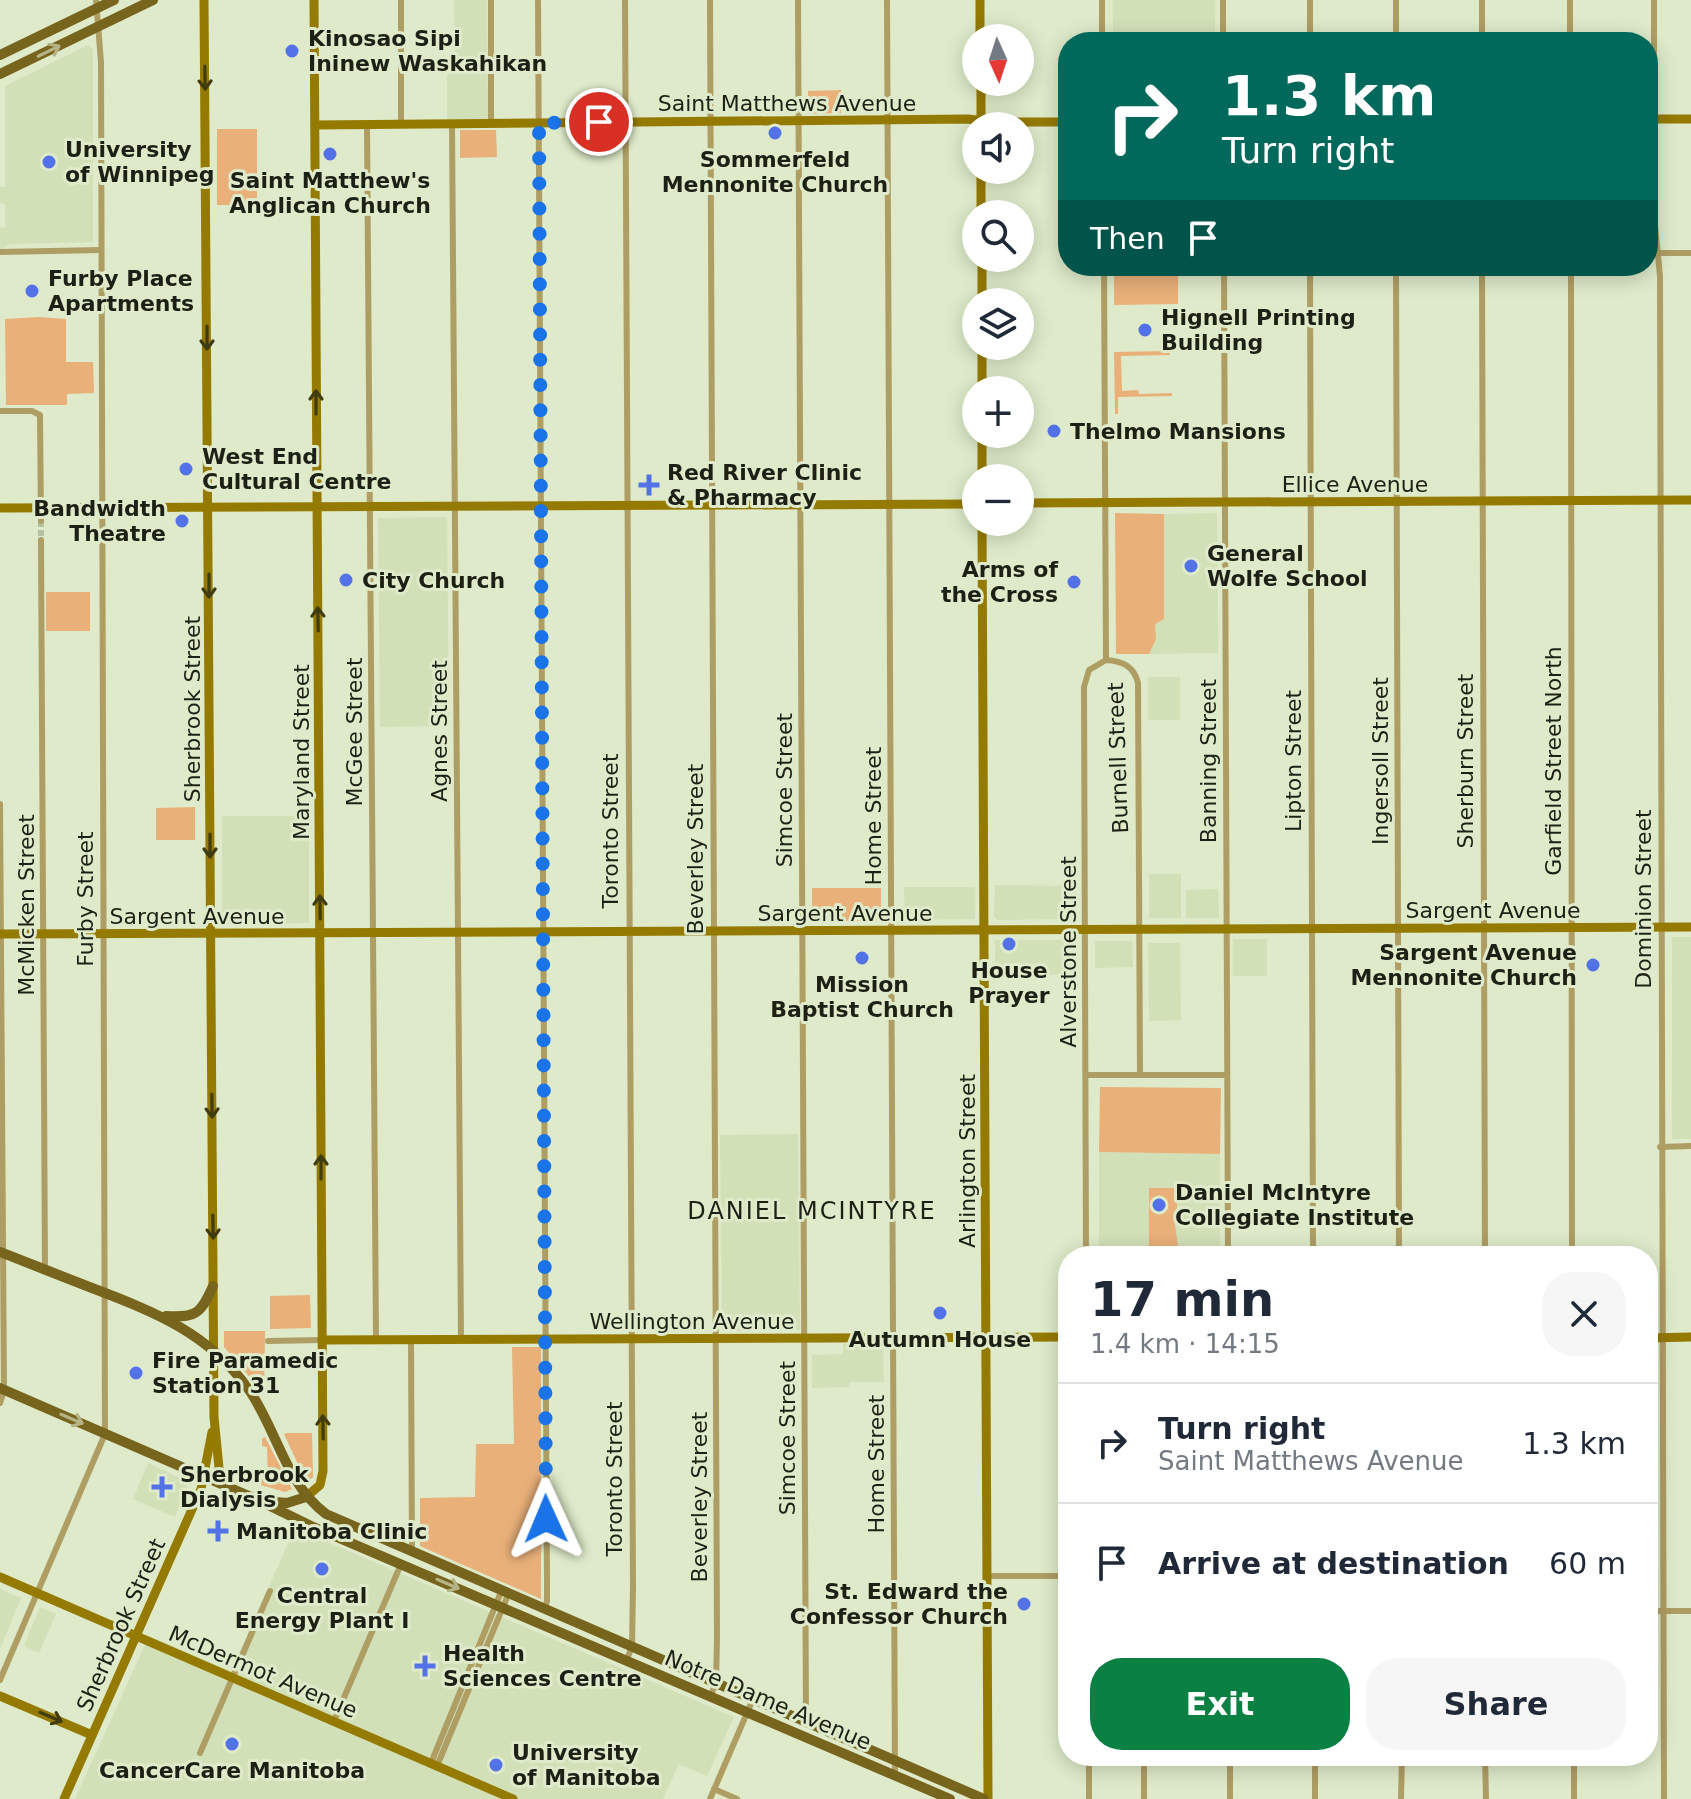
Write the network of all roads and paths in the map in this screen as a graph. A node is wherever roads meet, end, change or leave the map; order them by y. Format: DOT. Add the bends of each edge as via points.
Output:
graph roads {
  1 [pos="114,0"];
  2 [pos="153,0"];
  3 [pos="204,0"];
  4 [pos="314,0"];
  5 [pos="401,0"];
  6 [pos="491,0"];
  7 [pos="538,0"];
  8 [pos="625,0"];
  9 [pos="710,0"];
  10 [pos="798,0"];
  11 [pos="887,0"];
  12 [pos="980,0"];
  13 [pos="1102,0"];
  14 [pos="1223,0"];
  15 [pos="1310,0"];
  16 [pos="1396,0"];
  17 [pos="1482,0"];
  18 [pos="1570,0"];
  19 [pos="1654,0"];
  20 [pos="96,4"];
  21 [pos="980,24"];
  22 [pos="98,27"];
  23 [pos="1102,32"];
  24 [pos="1223,32"];
  25 [pos="1310,32"];
  26 [pos="1396,32"];
  27 [pos="1482,32"];
  28 [pos="1570,32"];
  29 [pos="1653,32"];
  30 [pos="0,55"];
  31 [pos="0,74"];
  32 [pos="1658,119"];
  33 [pos="1691,119"];
  34 [pos="888,120"];
  35 [pos="799,121"];
  36 [pos="626,122"];
  37 [pos="711,122"];
  38 [pos="962,122"];
  39 [pos="1034,122"];
  40 [pos="1058,122"];
  41 [pos="491,123"];
  42 [pos="539,123"];
  43 [pos="367,124"];
  44 [pos="401,124"];
  45 [pos="452,124"];
  46 [pos="315,125"];
  47 [pos="1658,240"];
  48 [pos="101,250"];
  49 [pos="0,252"];
  50 [pos="1660,253"];
  51 [pos="1691,253"];
  52 [pos="1104,276"];
  53 [pos="1224,276"];
  54 [pos="1310,276"];
  55 [pos="1396,276"];
  56 [pos="1482,276"];
  57 [pos="1571,276"];
  58 [pos="0,411"];
  59 [pos="1661,500"];
  60 [pos="1691,500"];
  61 [pos="1482,501"];
  62 [pos="1571,501"];
  63 [pos="1225,502"];
  64 [pos="1311,502"];
  65 [pos="1397,502"];
  66 [pos="1034,503"];
  67 [pos="1106,503"];
  68 [pos="889,504"];
  69 [pos="962,504"];
  70 [pos="712,505"];
  71 [pos="801,505"];
  72 [pos="541,506"];
  73 [pos="627,506"];
  74 [pos="370,507"];
  75 [pos="456,507"];
  76 [pos="0,508"];
  77 [pos="42,508"];
  78 [pos="101,508"];
  79 [pos="208,508"];
  80 [pos="317,508"];
  81 [pos="41,521"];
  82 [pos="982,536"];
  83 [pos="41,540"];
  84 [pos="1106,660"];
  85 [pos="0,804"];
  86 [pos="1571,927"];
  87 [pos="1661,927"];
  88 [pos="1691,927"];
  89 [pos="1312,928"];
  90 [pos="1399,928"];
  91 [pos="1484,928"];
  92 [pos="1226,929"];
  93 [pos="984,930"];
  94 [pos="1086,930"];
  95 [pos="1139,930"];
  96 [pos="630,931"];
  97 [pos="713,931"];
  98 [pos="891,931"];
  99 [pos="373,932"];
  100 [pos="458,932"];
  101 [pos="544,932"];
  102 [pos="803,932"];
  103 [pos="320,933"];
  104 [pos="0,934"];
  105 [pos="45,934"];
  106 [pos="104,934"];
  107 [pos="210,934"];
  108 [pos="1086,1075"];
  109 [pos="1140,1075"];
  110 [pos="1227,1075"];
  111 [pos="1691,1146"];
  112 [pos="1660,1147"];
  113 [pos="1086,1246"];
  114 [pos="1228,1246"];
  115 [pos="1313,1246"];
  116 [pos="1399,1246"];
  117 [pos="1485,1246"];
  118 [pos="1572,1246"];
  119 [pos="2,1253"];
  120 [pos="45,1270"];
  121 [pos="213,1286"];
  122 [pos="106,1293"];
  123 [pos="164,1316"];
  124 [pos="1058,1337"];
  125 [pos="1658,1337"];
  126 [pos="1663,1337"];
  127 [pos="1691,1337"];
  128 [pos="804,1338"];
  129 [pos="893,1338"];
  130 [pos="986,1338"];
  131 [pos="376,1339"];
  132 [pos="461,1339"];
  133 [pos="546,1339"];
  134 [pos="631,1339"];
  135 [pos="716,1339"];
  136 [pos="322,1340"];
  137 [pos="411,1340"];
  138 [pos="268,1341"];
  139 [pos="214,1351"];
  140 [pos="2,1389"];
  141 [pos="0,1403"];
  142 [pos="214,1417"];
  143 [pos="105,1434"];
  144 [pos="205,1477"];
  145 [pos="224,1485"];
  146 [pos="306,1497"];
  147 [pos="258,1500"];
  148 [pos="412,1553"];
  149 [pos="401,1564"];
  150 [pos="987,1576"];
  151 [pos="1058,1576"];
  152 [pos="0,1577"];
  153 [pos="270,1591"];
  154 [pos="36,1593"];
  155 [pos="505,1593"];
  156 [pos="500,1606"];
  157 [pos="544,1610"];
  158 [pos="1658,1611"];
  159 [pos="1663,1611"];
  160 [pos="1691,1611"];
  161 [pos="135,1636"];
  162 [pos="632,1647"];
  163 [pos="626,1661"];
  164 [pos="234,1678"];
  165 [pos="0,1680"];
  166 [pos="716,1683"];
  167 [pos="0,1696"];
  168 [pos="710,1697"];
  169 [pos="753,1699"];
  170 [pos="747,1712"];
  171 [pos="334,1721"];
  172 [pos="806,1723"];
  173 [pos="92,1735"];
  174 [pos="200,1753"];
  175 [pos="895,1761"];
  176 [pos="434,1764"];
  177 [pos="1089,1766"];
  178 [pos="1144,1766"];
  179 [pos="1230,1766"];
  180 [pos="1315,1766"];
  181 [pos="1402,1766"];
  182 [pos="1485,1766"];
  183 [pos="1574,1766"];
  184 [pos="895,1777"];
  185 [pos="714,1789"];
  186 [pos="64,1799"];
  187 [pos="513,1799"];
  188 [pos="710,1799"];
  189 [pos="737,1799"];
  190 [pos="950,1799"];
  191 [pos="986,1799"];
  192 [pos="1089,1799"];
  193 [pos="1144,1799"];
  194 [pos="1230,1799"];
  195 [pos="1315,1799"];
  196 [pos="1401,1799"];
  197 [pos="1486,1799"];
  198 [pos="1574,1799"];
  199 [pos="1664,1799"];
  1 -- 20 [label="main road"];
  2 -- 22 [label="main road"];
  3 -- 79 [label="main road, Sherbrook Street, one-way"];
  4 -- 46 [label="main road, Maryland Street"];
  5 -- 44 [label="street"];
  6 -- 41 [label="street"];
  7 -- 42 [label="street"];
  8 -- 36 [label="street, Toronto Street"];
  9 -- 37 [label="street, Beverley Street"];
  10 -- 35 [label="street, Simcoe Street"];
  11 -- 34 [label="street, Home Street"];
  12 -- 21 [label="main road"];
  13 -- 23 [label="street"];
  14 -- 24 [label="street"];
  15 -- 25 [label="street"];
  16 -- 26 [label="street"];
  17 -- 27 [label="street"];
  18 -- 28 [label="street"];
  19 -- 29 [label="street, Dominion Street"];
  20 -- 22 [label="street, Furby Street"];
  20 -- 30 [label="main road"];
  31 -- 22 [label="main road, one-way"];
  22 -- 48 [label="street, Furby Street"];
  32 -- 33 [label="main road"];
  34 -- 35 [label="main road, Saint Matthews Avenue"];
  34 -- 38 [label="main road, Saint Matthews Avenue"];
  34 -- 68 [label="street, Home Street"];
  35 -- 37 [label="main road, Saint Matthews Avenue"];
  35 -- 71 [label="street, Simcoe Street"];
  36 -- 37 [label="main road, Saint Matthews Avenue"];
  36 -- 42 [label="main road, Saint Matthews Avenue"];
  36 -- 73 [label="street, Toronto Street"];
  37 -- 70 [label="street, Beverley Street"];
  39 -- 40 [label="main road, Saint Matthews Avenue"];
  41 -- 42 [label="main road, Saint Matthews Avenue"];
  41 -- 45 [label="main road, Saint Matthews Avenue"];
  42 -- 72 [label="street"];
  43 -- 44 [label="main road, Saint Matthews Avenue"];
  43 -- 46 [label="main road, Saint Matthews Avenue"];
  43 -- 74 [label="street, McGee Street"];
  44 -- 45 [label="main road, Saint Matthews Avenue"];
  45 -- 75 [label="street, Agnes Street"];
  80 -- 46 [label="main road, Maryland Street, one-way"];
  47 -- 50 [label="street, Dominion Street"];
  48 -- 49 [label="street"];
  48 -- 78 [label="street, Furby Street"];
  50 -- 51 [label="street"];
  50 -- 59 [label="street, Dominion Street"];
  52 -- 67 [label="street, Burnell Street"];
  53 -- 63 [label="street, Banning Street"];
  54 -- 64 [label="street, Lipton Street"];
  55 -- 65 [label="street, Ingersoll Street"];
  56 -- 61 [label="street, Sherburn Street"];
  57 -- 62 [label="street, Garfield Street North"];
  58 -- 77 [label="street" via="40,415"];
  59 -- 60 [label="main road, Ellice Avenue"];
  59 -- 62 [label="main road, Ellice Avenue"];
  59 -- 87 [label="street, Dominion Street"];
  61 -- 62 [label="main road, Ellice Avenue"];
  61 -- 65 [label="main road, Ellice Avenue"];
  61 -- 91 [label="street, Sherburn Street"];
  62 -- 86 [label="street, Garfield Street North"];
  63 -- 64 [label="main road, Ellice Avenue"];
  63 -- 67 [label="main road, Ellice Avenue"];
  63 -- 92 [label="street, Banning Street"];
  64 -- 65 [label="main road, Ellice Avenue"];
  64 -- 89 [label="street, Lipton Street"];
  65 -- 90 [label="street, Ingersoll Street"];
  66 -- 67 [label="main road, Ellice Avenue"];
  67 -- 84 [label="street, Burnell Street"];
  68 -- 69 [label="main road"];
  68 -- 71 [label="main road"];
  68 -- 98 [label="street, Home Street"];
  70 -- 71 [label="main road"];
  70 -- 73 [label="main road"];
  70 -- 97 [label="street, Beverley Street"];
  71 -- 102 [label="street, Simcoe Street"];
  72 -- 73 [label="main road"];
  72 -- 75 [label="main road"];
  72 -- 101 [label="street"];
  73 -- 96 [label="street, Toronto Street"];
  74 -- 75 [label="main road"];
  74 -- 80 [label="main road"];
  74 -- 99 [label="street, McGee Street"];
  75 -- 100 [label="street, Agnes Street"];
  76 -- 77 [label="main road"];
  77 -- 78 [label="main road"];
  77 -- 81 [label="street"];
  78 -- 79 [label="main road"];
  78 -- 106 [label="street, Furby Street"];
  79 -- 80 [label="main road"];
  79 -- 107 [label="main road, Sherbrook Street, one-way"];
  103 -- 80 [label="main road, Maryland Street, one-way"];
  82 -- 93 [label="main road, Arlington Street"];
  83 -- 105 [label="street, McMicken Street"];
  84 -- 94 [label="street, Alverstone Street" via="1089,670 1084,687"];
  84 -- 95 [label="street, Burnell Street" via="1128,666 1138,683"];
  85 -- 104 [label="street"];
  86 -- 87 [label="main road, Sargent Avenue"];
  86 -- 91 [label="main road, Sargent Avenue"];
  86 -- 118 [label="street, Garfield Street North"];
  87 -- 88 [label="main road, Sargent Avenue"];
  87 -- 112 [label="street, Dominion Street"];
  89 -- 90 [label="main road, Sargent Avenue"];
  89 -- 92 [label="main road, Sargent Avenue"];
  89 -- 115 [label="street, Lipton Street"];
  90 -- 91 [label="main road, Sargent Avenue"];
  90 -- 116 [label="street, Ingersoll Street"];
  91 -- 117 [label="street, Sherburn Street"];
  92 -- 95 [label="main road, Sargent Avenue"];
  92 -- 110 [label="street, Banning Street"];
  93 -- 94 [label="main road, Sargent Avenue"];
  93 -- 98 [label="main road, Sargent Avenue"];
  93 -- 130 [label="main road, Arlington Street"];
  94 -- 95 [label="main road, Sargent Avenue"];
  94 -- 108 [label="street, Alverstone Street"];
  95 -- 109 [label="street, Burnell Street"];
  96 -- 97 [label="main road, Sargent Avenue"];
  96 -- 101 [label="main road, Sargent Avenue"];
  96 -- 134 [label="street, Toronto Street"];
  97 -- 102 [label="main road, Sargent Avenue"];
  97 -- 135 [label="street, Beverley Street"];
  98 -- 102 [label="main road, Sargent Avenue"];
  98 -- 129 [label="street, Home Street"];
  99 -- 100 [label="main road, Sargent Avenue"];
  99 -- 103 [label="main road, Sargent Avenue"];
  99 -- 131 [label="street, McGee Street"];
  100 -- 101 [label="main road, Sargent Avenue"];
  100 -- 132 [label="street, Agnes Street"];
  101 -- 133 [label="street"];
  102 -- 128 [label="street, Simcoe Street"];
  103 -- 107 [label="main road, Sargent Avenue"];
  136 -- 103 [label="main road, Maryland Street, one-way"];
  104 -- 105 [label="main road, Sargent Avenue"];
  104 -- 119 [label="street"];
  105 -- 106 [label="main road, Sargent Avenue"];
  105 -- 120 [label="street, McMicken Street"];
  106 -- 107 [label="main road, Sargent Avenue"];
  106 -- 122 [label="street, Furby Street"];
  107 -- 121 [label="main road, Sherbrook Street, one-way"];
  108 -- 109 [label="street"];
  108 -- 113 [label="street, Alverstone Street"];
  109 -- 110 [label="street"];
  110 -- 114 [label="street, Banning Street"];
  111 -- 112 [label="street"];
  112 -- 126 [label="street, Dominion Street"];
  119 -- 120 [label="main road"];
  119 -- 140 [label="street"];
  120 -- 122 [label="main road"];
  121 -- 123 [label="main road" via="194,1315"];
  121 -- 139 [label="main road, Sherbrook Street"];
  122 -- 123 [label="main road"];
  122 -- 143 [label="street, Furby Street"];
  123 -- 139 [label="main road"];
  124 -- 130 [label="main road, Wellington Avenue"];
  125 -- 126 [label="main road"];
  126 -- 127 [label="main road"];
  126 -- 159 [label="street, Dominion Street"];
  128 -- 129 [label="main road, Wellington Avenue"];
  128 -- 135 [label="main road, Wellington Avenue"];
  128 -- 172 [label="street, Simcoe Street"];
  129 -- 130 [label="main road, Wellington Avenue"];
  129 -- 175 [label="street, Home Street"];
  130 -- 150 [label="main road, Arlington Street"];
  131 -- 136 [label="main road, Wellington Avenue"];
  131 -- 137 [label="main road, Wellington Avenue"];
  132 -- 133 [label="main road, Wellington Avenue"];
  132 -- 137 [label="main road, Wellington Avenue"];
  133 -- 134 [label="main road, Wellington Avenue"];
  133 -- 157 [label="street"];
  134 -- 135 [label="main road, Wellington Avenue"];
  134 -- 162 [label="street, Toronto Street"];
  135 -- 166 [label="street, Beverley Street"];
  136 -- 138 [label="street, Wellington Avenue"];
  146 -- 136 [label="main road, Maryland Street, one-way" via="318,1489 323,1475"];
  137 -- 148 [label="street"];
  139 -- 142 [label="main road, Sherbrook Street"];
  139 -- 146 [label="main road" via="255,1399"];
  140 -- 141 [label="street"];
  140 -- 143 [label="main road, Notre Dame Avenue, one-way"];
  142 -- 144 [label="main road, Sherbrook Street"];
  142 -- 145 [label="main road, Sherbrook Street"];
  143 -- 144 [label="main road, Notre Dame Avenue"];
  143 -- 154 [label="street, Furby Street"];
  144 -- 145 [label="main road, Notre Dame Avenue"];
  144 -- 161 [label="main road, Sherbrook Street"];
  145 -- 147 [label="main road, Notre Dame Avenue"];
  146 -- 147 [label="main road" via="287,1503"];
  146 -- 148 [label="main road, Notre Dame Avenue" via="334,1519"];
  147 -- 149 [label="main road, Notre Dame Avenue"];
  148 -- 155 [label="main road, Notre Dame Avenue"];
  149 -- 156 [label="main road, Notre Dame Avenue, one-way"];
  149 -- 171 [label="street"];
  150 -- 151 [label="street"];
  150 -- 191 [label="main road, Arlington Street"];
  152 -- 154 [label="main road, McDermot Avenue"];
  153 -- 164 [label="street"];
  154 -- 161 [label="main road, McDermot Avenue"];
  154 -- 165 [label="street, Furby Street"];
  155 -- 156 [label="street"];
  155 -- 157 [label="main road, Notre Dame Avenue"];
  156 -- 163 [label="main road, Notre Dame Avenue"];
  156 -- 176 [label="street"];
  157 -- 162 [label="main road, Notre Dame Avenue"];
  158 -- 159 [label="street"];
  159 -- 160 [label="street"];
  159 -- 199 [label="street, Dominion Street"];
  161 -- 164 [label="main road, McDermot Avenue"];
  161 -- 173 [label="main road, Sherbrook Street"];
  162 -- 163 [label="street, Toronto Street"];
  162 -- 166 [label="main road, Notre Dame Avenue"];
  163 -- 168 [label="main road, Notre Dame Avenue"];
  164 -- 171 [label="main road, McDermot Avenue"];
  164 -- 174 [label="street"];
  166 -- 168 [label="street, Beverley Street"];
  166 -- 169 [label="main road, Notre Dame Avenue"];
  167 -- 173 [label="main road, one-way"];
  168 -- 170 [label="main road, Notre Dame Avenue"];
  169 -- 170 [label="street"];
  169 -- 172 [label="main road, Notre Dame Avenue"];
  170 -- 184 [label="main road, Notre Dame Avenue"];
  170 -- 185 [label="street"];
  171 -- 176 [label="main road, McDermot Avenue"];
  172 -- 175 [label="main road, Notre Dame Avenue"];
  173 -- 186 [label="main road, Sherbrook Street"];
  175 -- 184 [label="street, Home Street"];
  175 -- 191 [label="main road, Notre Dame Avenue"];
  176 -- 187 [label="main road, McDermot Avenue"];
  177 -- 192 [label="street"];
  178 -- 193 [label="street"];
  179 -- 194 [label="street"];
  180 -- 195 [label="street"];
  181 -- 196 [label="street"];
  182 -- 197 [label="street"];
  183 -- 198 [label="street"];
  184 -- 190 [label="main road, Notre Dame Avenue"];
  185 -- 188 [label="street"];
  185 -- 189 [label="street"];
}
